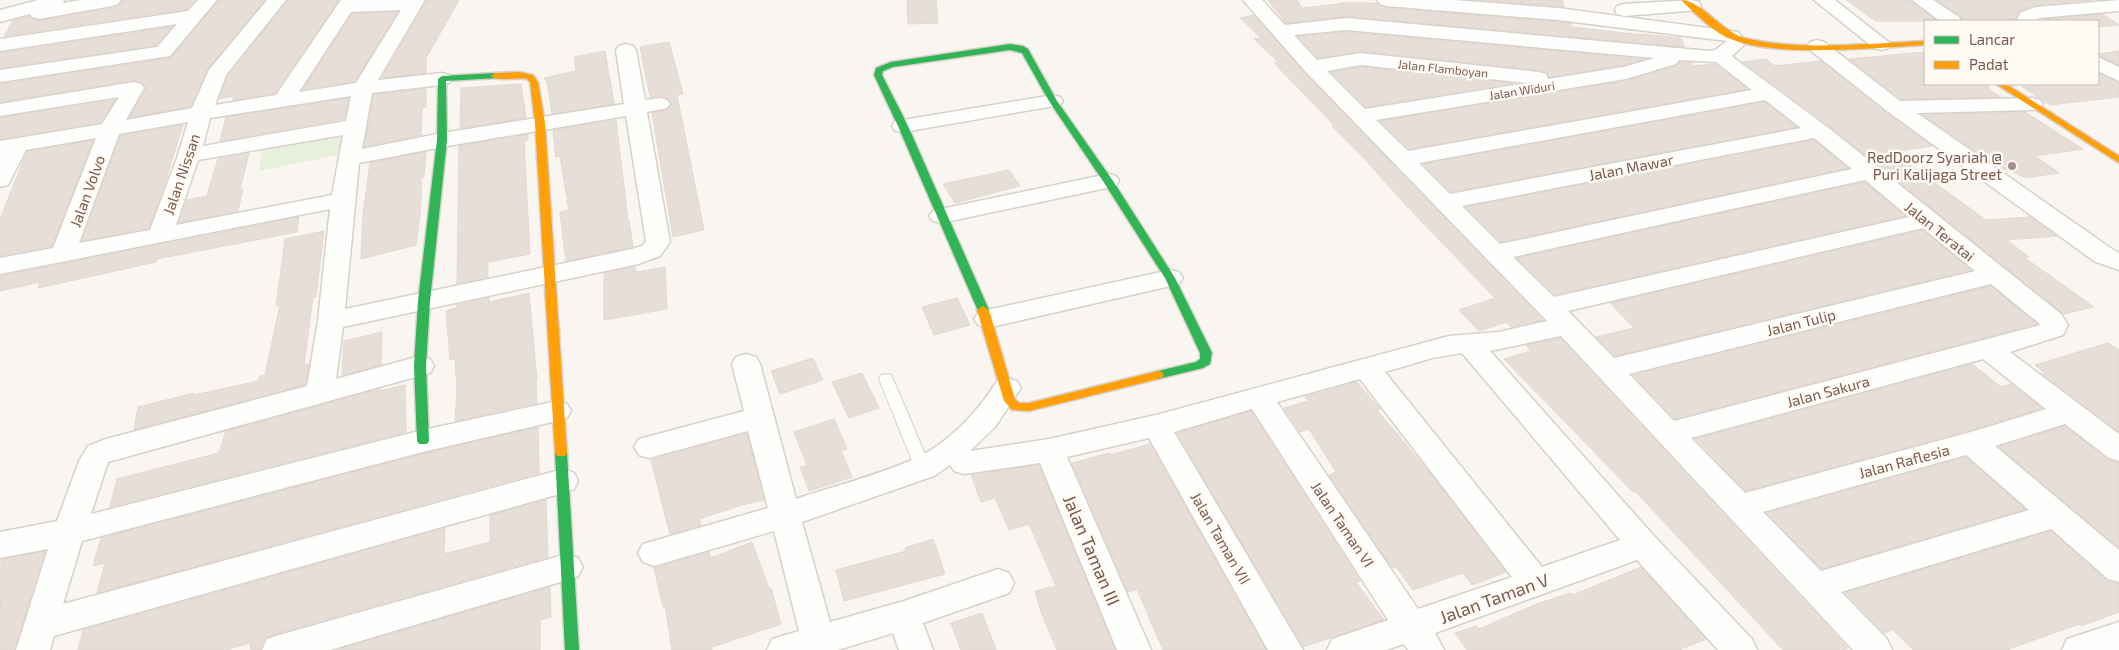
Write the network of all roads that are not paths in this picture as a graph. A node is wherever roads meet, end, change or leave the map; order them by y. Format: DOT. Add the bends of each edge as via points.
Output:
graph roads {
  1 [pos="60,0"];
  2 [pos="112,0"];
  3 [pos="208,0"];
  4 [pos="277,0"];
  5 [pos="1252,0"];
  6 [pos="1386,0"];
  7 [pos="1823,0"];
  8 [pos="1922,0"];
  9 [pos="415,2"];
  10 [pos="1689,3"];
  11 [pos="347,4"];
  12 [pos="2119,5"];
  13 [pos="39,13"];
  14 [pos="1558,14"];
  15 [pos="0,16"];
  16 [pos="194,16"];
  17 [pos="1951,20"];
  18 [pos="2026,20"];
  19 [pos="1281,30"];
  20 [pos="1924,43"];
  21 [pos="1731,44"];
  22 [pos="1881,44"];
  23 [pos="0,45"];
  24 [pos="1817,46"];
  25 [pos="626,50"];
  26 [pos="163,52"];
  27 [pos="1683,56"];
  28 [pos="2099,63"];
  29 [pos="1312,67"];
  30 [pos="2119,75"];
  31 [pos="0,76"];
  32 [pos="442,79"];
  33 [pos="1575,81"];
  34 [pos="2002,85"];
  35 [pos="134,88"];
  36 [pos="363,88"];
  37 [pos="1769,92"];
  38 [pos="284,99"];
  39 [pos="1054,101"];
  40 [pos="2033,104"];
  41 [pos="648,106"];
  42 [pos="1894,107"];
  43 [pos="0,110"];
  44 [pos="201,113"];
  45 [pos="1360,116"];
  46 [pos="540,123"];
  47 [pos="355,126"];
  48 [pos="903,126"];
  49 [pos="110,129"];
  50 [pos="1818,131"];
  51 [pos="442,140"];
  52 [pos="8,147"];
  53 [pos="189,155"];
  54 [pos="349,158"];
  55 [pos="1403,159"];
  56 [pos="2119,160"];
  57 [pos="1868,172"];
  58 [pos="0,180"];
  59 [pos="1108,181"];
  60 [pos="343,200"];
  61 [pos="1444,202"];
  62 [pos="941,216"];
  63 [pos="1927,220"];
  64 [pos="160,235"];
  65 [pos="63,253"];
  66 [pos="1494,253"];
  67 [pos="2119,262"];
  68 [pos="0,266"];
  69 [pos="551,275"];
  70 [pos="1994,275"];
  71 [pos="1170,278"];
  72 [pos="424,301"];
  73 [pos="1548,307"];
  74 [pos="987,320"];
  75 [pos="331,321"];
  76 [pos="1567,326"];
  77 [pos="1469,344"];
  78 [pos="1988,349"];
  79 [pos="746,364"];
  80 [pos="420,366"];
  81 [pos="1367,368"];
  82 [pos="1608,369"];
  83 [pos="886,379"];
  84 [pos="1007,388"];
  85 [pos="320,393"];
  86 [pos="1259,398"];
  87 [pos="557,411"];
  88 [pos="2070,412"];
  89 [pos="760,420"];
  90 [pos="1156,426"];
  91 [pos="1668,433"];
  92 [pos="423,441"];
  93 [pos="1971,443"];
  94 [pos="649,447"];
  95 [pos="1049,450"];
  96 [pos="2119,450"];
  97 [pos="964,463"];
  98 [pos="923,468"];
  99 [pos="563,481"];
  100 [pos="1738,507"];
  101 [pos="787,515"];
  102 [pos="2056,515"];
  103 [pos="69,532"];
  104 [pos="0,545"];
  105 [pos="1643,545"];
  106 [pos="654,553"];
  107 [pos="567,566"];
  108 [pos="2119,568"];
  109 [pos="998,583"];
  110 [pos="1536,583"];
  111 [pos="1816,586"];
  112 [pos="904,615"];
  113 [pos="2119,636"];
  114 [pos="37,638"];
  115 [pos="1420,639"];
  116 [pos="806,646"];
  117 [pos="279,650"];
  118 [pos="572,650"];
  119 [pos="916,650"];
  120 [pos="1134,650"];
  121 [pos="1286,650"];
  122 [pos="1344,650"];
  123 [pos="1740,650"];
  124 [pos="1875,650"];
  125 [pos="2079,650"];
  1 -- 15 [label="street"];
  2 -- 13 [label="street"];
  3 -- 16 [label="street, Jalan Volvo"];
  4 -- 44 [label="street, Jalan Nissan" via="216,74"];
  5 -- 19 [label="street"];
  6 -- 14 [label="street"];
  7 -- 22 [label="street"];
  8 -- 17 [label="street"];
  9 -- 11 [label="street"];
  9 -- 36 [label="street"];
  10 -- 14 [label="street"];
  10 -- 21 [label="street"];
  11 -- 38 [label="street"];
  12 -- 18 [label="street" via="2036,12"];
  14 -- 21 [label="street"];
  16 -- 23 [label="street"];
  16 -- 26 [label="street, Jalan Volvo"];
  19 -- 27 [label="street" via="1346,24"];
  19 -- 29 [label="street"];
  20 -- 22 [label="street"];
  21 -- 24 [label="street"];
  21 -- 27 [label="street" via="1710,58"];
  21 -- 37 [label="street, Jalan Teratai" via="1727,62"];
  22 -- 24 [label="street"];
  24 -- 42 [label="street"];
  25 -- 41 [label="street"];
  26 -- 31 [label="street"];
  26 -- 35 [label="street, Jalan Volvo"];
  27 -- 33 [label="street, Jalan Widuri" via="1626,73"];
  28 -- 30 [label="street"];
  29 -- 33 [label="street, Jalan Flamboyan" via="1361,59"];
  29 -- 45 [label="street"];
  32 -- 36 [label="street"];
  32 -- 46 [label="street" via="530,77 534,82"];
  32 -- 51 [label="street"];
  33 -- 45 [label="street, Jalan Widuri"];
  34 -- 40 [label="street"];
  35 -- 43 [label="street"];
  35 -- 49 [label="street, Jalan Volvo"];
  36 -- 38 [label="street"];
  36 -- 47 [label="street"];
  37 -- 50 [label="street, Jalan Teratai"];
  37 -- 55 [label="street"];
  38 -- 44 [label="street"];
  39 -- 48 [label="street"];
  39 -- 48 [label="street" via="1025,51 1016,47 882,68 878,75"];
  39 -- 59 [label="street"];
  40 -- 42 [label="street"];
  40 -- 56 [label="street"];
  41 -- 46 [label="street"];
  41 -- 69 [label="street" via="658,242 651,251 638,256"];
  42 -- 67 [label="street" via="2103,255"];
  44 -- 49 [label="street"];
  44 -- 53 [label="street, Jalan Nissan"];
  45 -- 55 [label="street"];
  46 -- 51 [label="street"];
  46 -- 69 [label="street"];
  47 -- 53 [label="street"];
  47 -- 54 [label="street"];
  48 -- 62 [label="street"];
  49 -- 52 [label="street"];
  49 -- 65 [label="street, Jalan Volvo"];
  50 -- 57 [label="street, Jalan Teratai"];
  50 -- 61 [label="street, Jalan Mawar"];
  51 -- 54 [label="street"];
  51 -- 72 [label="street"];
  52 -- 58 [label="street"];
  53 -- 64 [label="street, Jalan Nissan"];
  54 -- 60 [label="street"];
  55 -- 61 [label="street"];
  57 -- 63 [label="street, Jalan Teratai"];
  57 -- 66 [label="street"];
  59 -- 62 [label="street"];
  59 -- 71 [label="street"];
  60 -- 64 [label="street"];
  60 -- 75 [label="street"];
  61 -- 66 [label="street"];
  62 -- 74 [label="street"];
  63 -- 70 [label="street, Jalan Teratai"];
  63 -- 73 [label="street"];
  64 -- 65 [label="street"];
  65 -- 68 [label="street"];
  66 -- 73 [label="street"];
  69 -- 72 [label="street"];
  69 -- 87 [label="street"];
  70 -- 78 [label="street, Jalan Teratai" via="2055,325 2049,332"];
  70 -- 82 [label="street, Jalan Tulip"];
  71 -- 74 [label="street"];
  71 -- 84 [label="street" via="1206,353 1206,361 1029,407 1016,407 1010,401"];
  72 -- 75 [label="street"];
  72 -- 80 [label="street"];
  73 -- 76 [label="street"];
  74 -- 84 [label="street"];
  75 -- 85 [label="street"];
  76 -- 77 [label="street" via="1499,342"];
  76 -- 82 [label="street"];
  77 -- 81 [label="street" via="1432,349"];
  77 -- 105 [label="street"];
  78 -- 88 [label="street"];
  78 -- 91 [label="street, Jalan Sakura"];
  79 -- 89 [label="street"];
  80 -- 85 [label="street"];
  80 -- 92 [label="street"];
  81 -- 86 [label="street"];
  81 -- 110 [label="street"];
  82 -- 91 [label="street"];
  83 -- 98 [label="lane"];
  84 -- 98 [label="street" via="981,423"];
  85 -- 103 [label="street" via="98,454"];
  86 -- 90 [label="street"];
  86 -- 115 [label="street, Jalan Taman VI"];
  87 -- 92 [label="street"];
  87 -- 99 [label="street"];
  88 -- 93 [label="street, Jalan Raflesia"];
  88 -- 96 [label="street"];
  89 -- 94 [label="street" via="749,420"];
  89 -- 101 [label="street"];
  90 -- 95 [label="street"];
  90 -- 121 [label="street, Jalan Taman VII"];
  91 -- 100 [label="street"];
  92 -- 103 [label="street"];
  93 -- 100 [label="street, Jalan Raflesia"];
  93 -- 102 [label="street"];
  95 -- 97 [label="street"];
  95 -- 120 [label="street, Jalan Taman III"];
  98 -- 101 [label="street"];
  99 -- 107 [label="street"];
  99 -- 114 [label="street"];
  100 -- 111 [label="street"];
  101 -- 106 [label="street"];
  101 -- 116 [label="street"];
  102 -- 108 [label="street"];
  102 -- 111 [label="street"];
  103 -- 104 [label="street"];
  103 -- 114 [label="street"];
  105 -- 110 [label="street, Jalan Taman V"];
  105 -- 123 [label="street"];
  107 -- 117 [label="street"];
  107 -- 118 [label="street"];
  109 -- 112 [label="street"];
  110 -- 115 [label="street, Jalan Taman V"];
  111 -- 124 [label="street"];
  112 -- 116 [label="street"];
  112 -- 119 [label="street"];
  113 -- 125 [label="street"];
  115 -- 122 [label="street, Jalan Taman V"];
}
